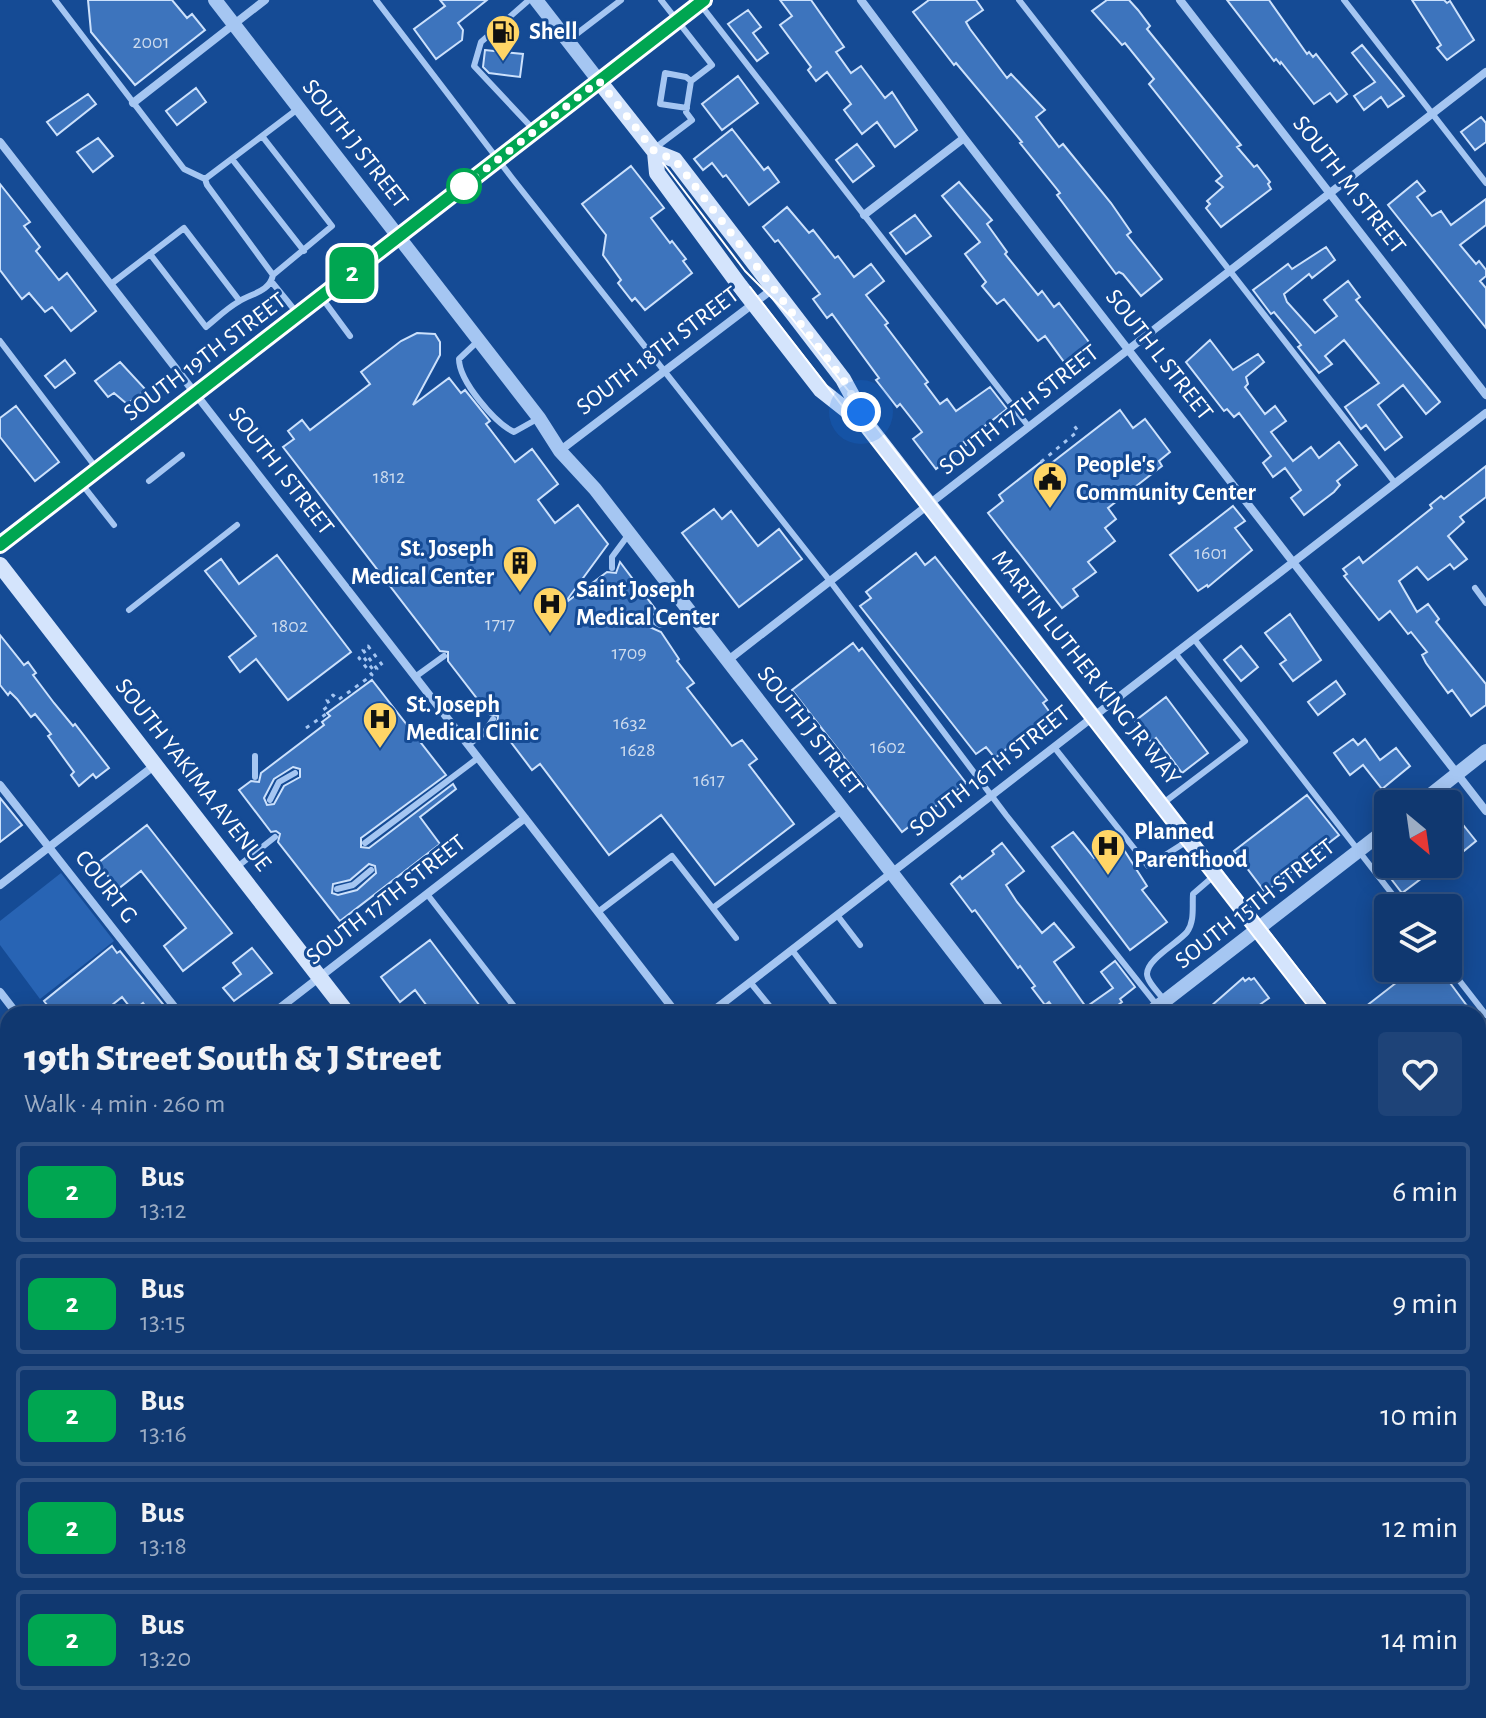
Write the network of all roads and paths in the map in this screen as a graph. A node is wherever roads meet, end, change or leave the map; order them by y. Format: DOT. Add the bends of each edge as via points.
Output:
graph roads {
  1 [pos="55,0"];
  2 [pos="215,0"];
  3 [pos="265,0"];
  4 [pos="376,0"];
  5 [pos="529,0"];
  6 [pos="536,0"];
  7 [pos="621,0"];
  8 [pos="661,0"];
  9 [pos="861,0"];
  10 [pos="1019,0"];
  11 [pos="1180,0"];
  12 [pos="1344,0"];
  13 [pos="700,1"];
  14 [pos="677,21"];
  15 [pos="234,24"];
  16 [pos="568,41"];
  17 [pos="1486,72"];
  18 [pos="599,81"];
  19 [pos="691,81"];
  20 [pos="133,103"];
  21 [pos="299,108"];
  22 [pos="687,108"];
  23 [pos="1432,114"];
  24 [pos="535,131"];
  25 [pos="262,136"];
  26 [pos="964,138"];
  27 [pos="0,142"];
  28 [pos="654,151"];
  29 [pos="232,159"];
  30 [pos="499,159"];
  31 [pos="205,179"];
  32 [pos="1486,183"];
  33 [pos="1330,194"];
  34 [pos="864,215"];
  35 [pos="398,236"];
  36 [pos="304,251"];
  37 [pos="150,254"];
  38 [pos="1230,271"];
  39 [pos="272,278"];
  40 [pos="111,284"];
  41 [pos="774,288"];
  42 [pos="322,298"];
  43 [pos="239,300"];
  44 [pos="754,304"];
  45 [pos="299,316"];
  46 [pos="350,336"];
  47 [pos="479,340"];
  48 [pos="0,341"];
  49 [pos="1129,349"];
  50 [pos="665,371"];
  51 [pos="195,394"];
  52 [pos="1486,395"];
  53 [pos="1486,413"];
  54 [pos="544,424"];
  55 [pos="1073,424"];
  56 [pos="869,427"];
  57 [pos="1029,427"];
  58 [pos="566,446"];
  59 [pos="182,455"];
  60 [pos="1041,462"];
  61 [pos="97,470"];
  62 [pos="583,476"];
  63 [pos="149,481"];
  64 [pos="81,483"];
  65 [pos="1395,483"];
  66 [pos="929,505"];
  67 [pos="114,525"];
  68 [pos="237,525"];
  69 [pos="629,534"];
  70 [pos="0,545"];
  71 [pos="1294,561"];
  72 [pos="0,565"];
  73 [pos="612,568"];
  74 [pos="830,581"];
  75 [pos="1475,588"];
  76 [pos="1486,603"];
  77 [pos="129,610"];
  78 [pos="688,610"];
  79 [pos="651,620"];
  80 [pos="1194,639"];
  81 [pos="1175,653"];
  82 [pos="444,656"];
  83 [pos="727,661"];
  84 [pos="383,666"];
  85 [pos="415,677"];
  86 [pos="1093,717"];
  87 [pos="493,719"];
  88 [pos="306,728"];
  89 [pos="468,745"];
  90 [pos="1054,747"];
  91 [pos="1486,751"];
  92 [pos="255,756"];
  93 [pos="478,758"];
  94 [pos="155,765"];
  95 [pos="295,773"];
  96 [pos="1457,774"];
  97 [pos="255,777"];
  98 [pos="0,785"];
  99 [pos="1437,790"];
  100 [pos="991,796"];
  101 [pos="270,800"];
  102 [pos="1161,805"];
  103 [pos="843,810"];
  104 [pos="1486,811"];
  105 [pos="525,818"];
  106 [pos="275,837"];
  107 [pos="1374,839"];
  108 [pos="1189,840"];
  109 [pos="365,843"];
  110 [pos="49,847"];
  111 [pos="1358,851"];
  112 [pos="235,868"];
  113 [pos="371,870"];
  114 [pos="892,873"];
  115 [pos="1215,875"];
  116 [pos="0,885"];
  117 [pos="337,889"];
  118 [pos="427,894"];
  119 [pos="1392,894"];
  120 [pos="713,908"];
  121 [pos="598,912"];
  122 [pos="837,915"];
  123 [pos="1259,930"];
  124 [pos="736,938"];
  125 [pos="860,945"];
  126 [pos="792,950"];
  127 [pos="320,977"];
  128 [pos="750,982"];
  129 [pos="1460,982"];
  130 [pos="174,1006"];
  131 [pos="282,1006"];
  132 [pos="342,1006"];
  133 [pos="514,1006"];
  134 [pos="671,1006"];
  135 [pos="719,1006"];
  136 [pos="770,1006"];
  137 [pos="835,1006"];
  138 [pos="995,1006"];
  139 [pos="1157,1006"];
  140 [pos="1158,1006"];
  141 [pos="1163,1006"];
  142 [pos="1318,1006"];
  143 [pos="1479,1006"];
  1 -- 20 [label="lane"];
  2 -- 15 [label="street, SOUTH J STREET"];
  3 -- 15 [label="street"];
  4 -- 30 [label="lane"];
  5 -- 24 [label="lane" via="481,42 474,66"];
  6 -- 16 [label="street, MARTIN LUTHER KING JR WAY"];
  7 -- 16 [label="lane"];
  8 -- 14 [label="lane"];
  9 -- 26 [label="street, SOUTH L STREET"];
  10 -- 38 [label="lane"];
  11 -- 33 [label="street, SOUTH M STREET"];
  12 -- 23 [label="lane"];
  13 -- 14 [label="main road, SOUTH 19TH STREET"];
  13 -- 34 [label="lane"];
  14 -- 18 [label="main road, SOUTH 19TH STREET"];
  14 -- 19 [label="lane" via="712,65"];
  15 -- 20 [label="street"];
  15 -- 21 [label="street, SOUTH J STREET"];
  16 -- 18 [label="street, MARTIN LUTHER KING JR WAY"];
  17 -- 23 [label="street, SOUTH 17TH STREET"];
  18 -- 24 [label="main road, SOUTH 19TH STREET"];
  18 -- 28 [label="main road, MARTIN LUTHER KING JR WAY"];
  19 -- 22 [label="lane"];
  19 -- 22 [label="lane" via="665,73 660,104"];
  20 -- 31 [label="lane" via="184,169"];
  21 -- 25 [label="lane"];
  21 -- 35 [label="street, SOUTH J STREET"];
  22 -- 28 [label="lane" via="692,120"];
  23 -- 32 [label="lane"];
  23 -- 33 [label="street, SOUTH 17TH STREET"];
  24 -- 30 [label="main road, SOUTH 19TH STREET"];
  25 -- 29 [label="lane"];
  25 -- 36 [label="lane" via="332,226"];
  26 -- 34 [label="street"];
  26 -- 49 [label="street, SOUTH L STREET"];
  27 -- 40 [label="street, SOUTH I STREET"];
  28 -- 41 [label="main road, MARTIN LUTHER KING JR WAY" via="675,160"];
  28 -- 44 [label="main road, MARTIN LUTHER KING JR WAY" via="657,173"];
  29 -- 31 [label="lane"];
  29 -- 36 [label="lane"];
  30 -- 35 [label="main road, SOUTH 19TH STREET"];
  30 -- 50 [label="lane"];
  31 -- 39 [label="lane"];
  33 -- 38 [label="street, SOUTH 17TH STREET"];
  33 -- 52 [label="street, SOUTH M STREET"];
  34 -- 57 [label="lane"];
  35 -- 42 [label="main road, SOUTH 19TH STREET"];
  35 -- 47 [label="street, SOUTH J STREET"];
  36 -- 39 [label="lane"];
  37 -- 40 [label="lane"];
  37 -- 43 [label="lane" via="184,228"];
  37 -- 43 [label="lane" via="206,327"];
  38 -- 49 [label="street, SOUTH 17TH STREET"];
  38 -- 65 [label="lane"];
  39 -- 43 [label="lane" via="261,292"];
  39 -- 45 [label="lane"];
  40 -- 51 [label="street, SOUTH I STREET"];
  41 -- 44 [label="street, SOUTH 18TH STREET"];
  41 -- 56 [label="main road, MARTIN LUTHER KING JR WAY" via="843,379"];
  42 -- 45 [label="main road, SOUTH 19TH STREET"];
  42 -- 46 [label="lane"];
  44 -- 50 [label="street, SOUTH 18TH STREET"];
  44 -- 56 [label="main road, MARTIN LUTHER KING JR WAY" via="821,390"];
  45 -- 51 [label="main road, SOUTH 19TH STREET"];
  47 -- 54 [label="street, SOUTH J STREET"];
  47 -- 54 [label="lane" via="459,359 459,371 499,425 514,432"];
  48 -- 61 [label="lane"];
  49 -- 57 [label="street, SOUTH 17TH STREET"];
  49 -- 71 [label="street, SOUTH L STREET"];
  50 -- 58 [label="street, SOUTH 18TH STREET"];
  50 -- 74 [label="lane"];
  51 -- 61 [label="main road, SOUTH 19TH STREET"];
  51 -- 85 [label="street, SOUTH I STREET"];
  53 -- 65 [label="street, SOUTH 16TH STREET"];
  54 -- 58 [label="street"];
  54 -- 62 [label="street"];
  55 -- 60 [label="path" via="1078,431"];
  56 -- 66 [label="main road, MARTIN LUTHER KING JR WAY"];
  57 -- 66 [label="street, SOUTH 17TH STREET"];
  58 -- 62 [label="street"];
  59 -- 63 [label="lane"];
  61 -- 64 [label="main road, SOUTH 19TH STREET"];
  62 -- 69 [label="street, SOUTH J STREET"];
  64 -- 67 [label="lane"];
  64 -- 70 [label="main road, SOUTH 19TH STREET"];
  65 -- 71 [label="street, SOUTH 16TH STREET"];
  66 -- 74 [label="street, SOUTH 17TH STREET"];
  66 -- 86 [label="main road, MARTIN LUTHER KING JR WAY"];
  68 -- 77 [label="lane"];
  69 -- 73 [label="lane" via="612,557"];
  69 -- 78 [label="street, SOUTH J STREET"];
  71 -- 80 [label="street, SOUTH 16TH STREET"];
  71 -- 96 [label="street, SOUTH L STREET"];
  72 -- 94 [label="main road, SOUTH YAKIMA AVENUE"];
  74 -- 83 [label="street, SOUTH 17TH STREET"];
  74 -- 100 [label="lane"];
  75 -- 76 [label="lane"];
  78 -- 79 [label="lane" via="675,621 660,625"];
  78 -- 83 [label="street, SOUTH J STREET"];
  80 -- 81 [label="street, SOUTH 16TH STREET"];
  80 -- 111 [label="lane"];
  81 -- 86 [label="street, SOUTH 16TH STREET"];
  81 -- 102 [label="lane" via="1245,741"];
  82 -- 85 [label="lane"];
  83 -- 103 [label="street, SOUTH J STREET"];
  84 -- 88 [label="path" via="368,646 363,650 377,669 362,655 359,658 372,675 338,700 333,695 323,710 326,714"];
  85 -- 89 [label="street, SOUTH I STREET"];
  86 -- 90 [label="street, SOUTH 16TH STREET"];
  86 -- 102 [label="main road, MARTIN LUTHER KING JR WAY"];
  87 -- 89 [label="lane"];
  89 -- 93 [label="street, SOUTH I STREET"];
  90 -- 100 [label="street, SOUTH 16TH STREET"];
  90 -- 108 [label="lane" via="1148,866"];
  91 -- 96 [label="street"];
  92 -- 97 [label="lane"];
  93 -- 105 [label="street, SOUTH I STREET"];
  93 -- 109 [label="lane"];
  94 -- 110 [label="street"];
  94 -- 112 [label="main road, SOUTH YAKIMA AVENUE"];
  95 -- 101 [label="lane" via="279,782"];
  96 -- 99 [label="street"];
  96 -- 104 [label="street, SOUTH L STREET"];
  98 -- 110 [label="street, COURT G"];
  100 -- 114 [label="street, SOUTH 16TH STREET"];
  100 -- 139 [label="lane"];
  102 -- 108 [label="main road, MARTIN LUTHER KING JR WAY"];
  103 -- 114 [label="street, SOUTH J STREET"];
  103 -- 120 [label="lane"];
  105 -- 118 [label="street, SOUTH 17TH STREET"];
  105 -- 121 [label="street, SOUTH I STREET"];
  106 -- 112 [label="lane"];
  107 -- 111 [label="street, SOUTH 15TH STREET"];
  108 -- 115 [label="main road, MARTIN LUTHER KING JR WAY"];
  110 -- 116 [label="street"];
  110 -- 130 [label="street, COURT G"];
  111 -- 119 [label="lane"];
  111 -- 123 [label="street, SOUTH 15TH STREET"];
  112 -- 127 [label="main road, SOUTH YAKIMA AVENUE"];
  113 -- 117 [label="lane" via="353,885"];
  114 -- 122 [label="street, SOUTH 16TH STREET"];
  114 -- 138 [label="street, SOUTH J STREET"];
  115 -- 123 [label="main road, MARTIN LUTHER KING JR WAY"];
  115 -- 140 [label="lane" via="1193,894 1188,931 1147,973"];
  118 -- 127 [label="street, SOUTH 17TH STREET"];
  118 -- 133 [label="lane"];
  120 -- 121 [label="lane" via="672,856"];
  120 -- 124 [label="lane"];
  121 -- 134 [label="street, SOUTH I STREET"];
  122 -- 125 [label="lane"];
  122 -- 126 [label="street, SOUTH 16TH STREET"];
  123 -- 141 [label="street, SOUTH 15TH STREET"];
  123 -- 142 [label="main road, MARTIN LUTHER KING JR WAY"];
  126 -- 128 [label="street, SOUTH 16TH STREET"];
  126 -- 137 [label="lane"];
  127 -- 131 [label="street, SOUTH 17TH STREET"];
  127 -- 132 [label="main road, SOUTH YAKIMA AVENUE"];
  128 -- 135 [label="street, SOUTH 16TH STREET"];
  128 -- 136 [label="lane"];
  129 -- 143 [label="lane"];
}
